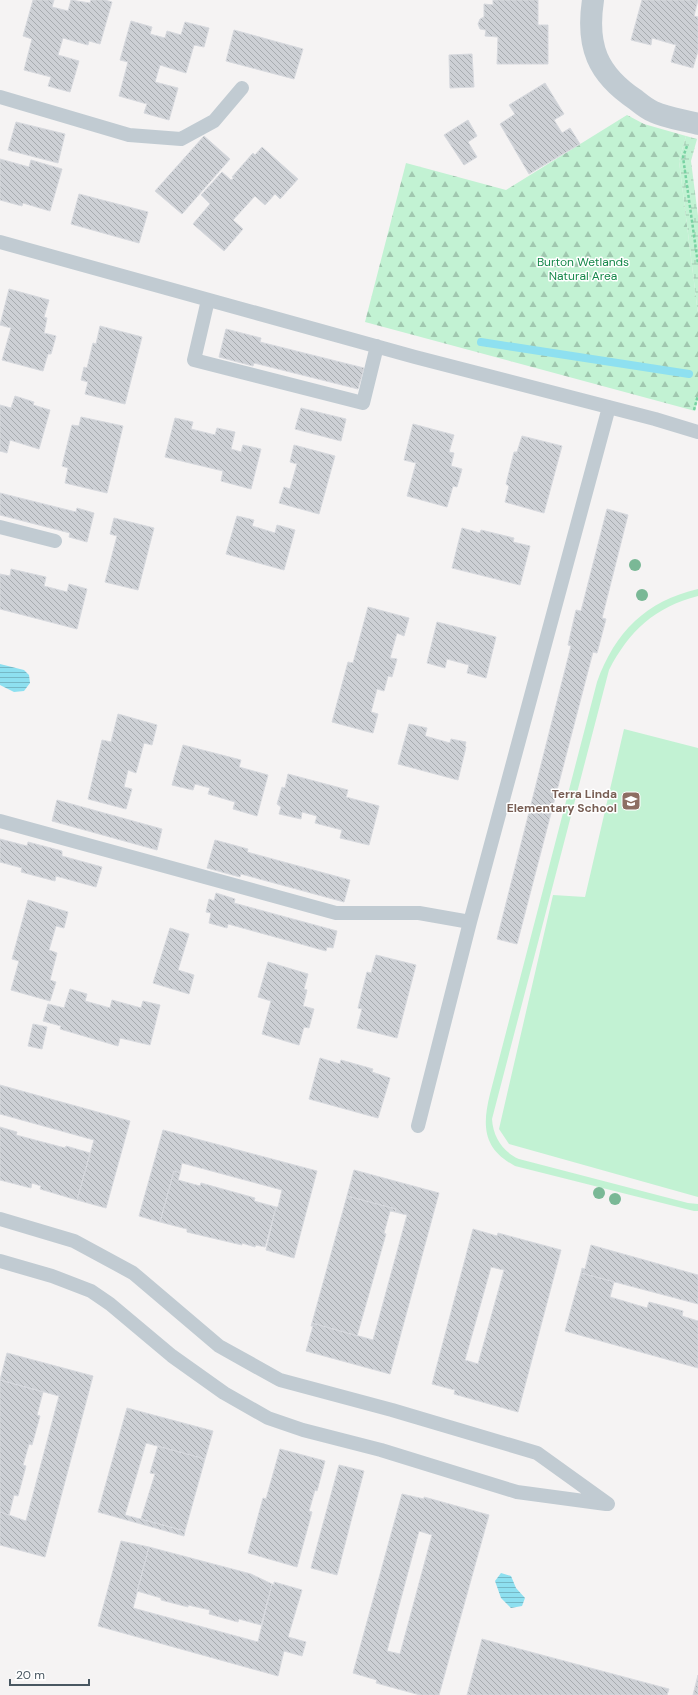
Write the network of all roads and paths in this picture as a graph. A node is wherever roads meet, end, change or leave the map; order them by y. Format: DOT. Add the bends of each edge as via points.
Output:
graph roads {
  1 [pos="593,0"];
  2 [pos="242,88"];
  3 [pos="0,97"];
  4 [pos="696,123"];
  5 [pos="0,242"];
  6 [pos="698,264"];
  7 [pos="208,300"];
  8 [pos="377,346"];
  9 [pos="609,407"];
  10 [pos="698,432"];
  11 [pos="0,527"];
  12 [pos="55,542"];
  13 [pos="0,821"];
  14 [pos="470,922"];
  15 [pos="418,1126"];
  16 [pos="0,1219"];
  17 [pos="0,1261"];
  1 -- 4 [label="street" via="591,36 596,54 607,75 620,89 654,112"];
  2 -- 3 [label="lane" via="214,121 181,139 129,135"];
  4 -- 6 [label="path" via="684,157"];
  5 -- 7 [label="lane"];
  7 -- 8 [label="lane"];
  7 -- 8 [label="lane" via="194,360 363,403"];
  8 -- 9 [label="lane"];
  9 -- 10 [label="lane"];
  9 -- 14 [label="lane"];
  11 -- 12 [label="lane"];
  13 -- 14 [label="lane" via="336,913 419,913"];
  14 -- 15 [label="lane"];
  16 -- 17 [label="lane" via="74,1241 133,1273 219,1346 280,1380 537,1453 608,1504 517,1492 268,1418 224,1393 172,1356 91,1291 52,1276"];
}
